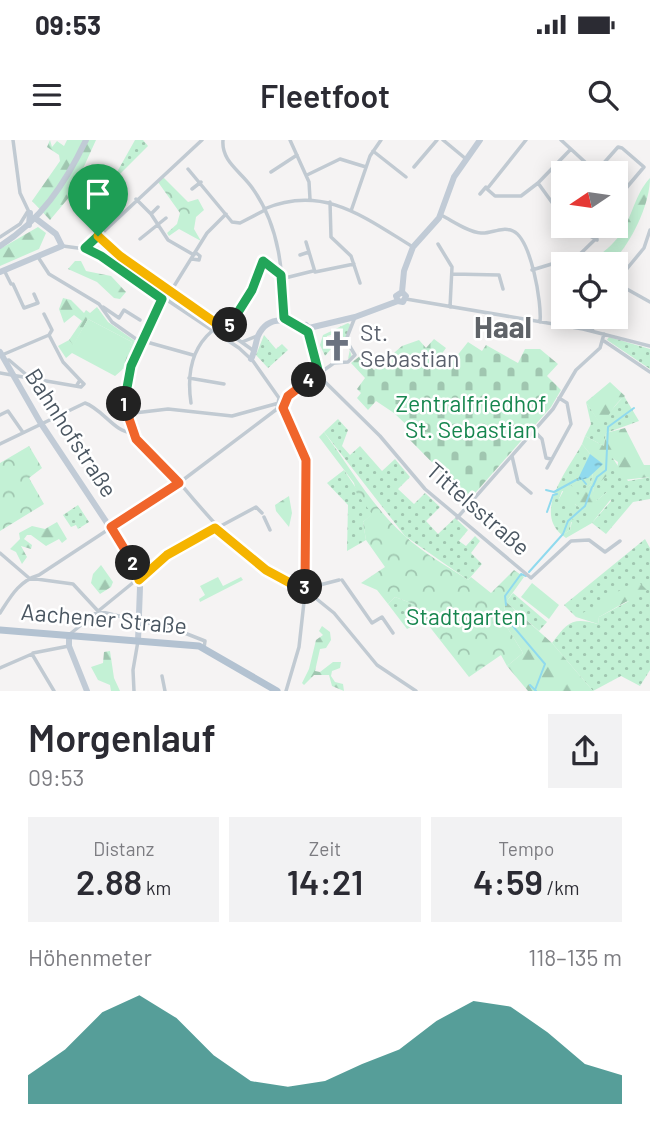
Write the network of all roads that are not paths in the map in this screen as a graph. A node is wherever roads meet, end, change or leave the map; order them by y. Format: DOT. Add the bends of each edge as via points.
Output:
graph roads {
  1 [pos="13,140"];
  2 [pos="86,140"];
  3 [pos="202,140"];
  4 [pos="223,140"];
  5 [pos="290,140"];
  6 [pos="381,140"];
  7 [pos="437,140"];
  8 [pos="443,140"];
  9 [pos="480,140"];
  10 [pos="526,140"];
  11 [pos="561,140"];
  12 [pos="373,150"];
  13 [pos="570,150"];
  14 [pos="297,155"];
  15 [pos="466,159"];
  16 [pos="582,161"];
  17 [pos="606,161"];
  18 [pos="367,167"];
  19 [pos="414,167"];
  20 [pos="188,169"];
  21 [pos="271,172"];
  22 [pos="307,175"];
  23 [pos="406,177"];
  24 [pos="201,182"];
  25 [pos="538,183"];
  26 [pos="628,185"];
  27 [pos="486,187"];
  28 [pos="192,189"];
  29 [pos="480,194"];
  30 [pos="310,198"];
  31 [pos="136,199"];
  32 [pos="551,201"];
  33 [pos="330,202"];
  34 [pos="158,208"];
  35 [pos="265,210"];
  36 [pos="351,211"];
  37 [pos="31,214"];
  38 [pos="151,214"];
  39 [pos="226,214"];
  40 [pos="441,215"];
  41 [pos="166,218"];
  42 [pos="158,225"];
  43 [pos="27,226"];
  44 [pos="44,226"];
  45 [pos="650,230"];
  46 [pos="98,236"];
  47 [pos="0,237"];
  48 [pos="594,238"];
  49 [pos="140,239"];
  50 [pos="597,240"];
  51 [pos="306,242"];
  52 [pos="438,244"];
  53 [pos="0,246"];
  54 [pos="62,246"];
  55 [pos="413,247"];
  56 [pos="85,248"];
  57 [pos="644,248"];
  58 [pos="650,251"];
  59 [pos="309,252"];
  60 [pos="580,252"];
  61 [pos="194,255"];
  62 [pos="300,255"];
  63 [pos="38,256"];
  64 [pos="354,264"];
  65 [pos="551,266"];
  66 [pos="628,268"];
  67 [pos="533,270"];
  68 [pos="2,271"];
  69 [pos="313,271"];
  70 [pos="453,274"];
  71 [pos="281,277"];
  72 [pos="360,283"];
  73 [pos="503,289"];
  74 [pos="628,290"];
  75 [pos="171,291"];
  76 [pos="402,292"];
  77 [pos="34,294"];
  78 [pos="162,299"];
  79 [pos="407,299"];
  80 [pos="398,301"];
  81 [pos="650,302"];
  82 [pos="99,304"];
  83 [pos="450,307"];
  84 [pos="44,314"];
  85 [pos="355,317"];
  86 [pos="282,318"];
  87 [pos="140,320"];
  88 [pos="540,322"];
  89 [pos="307,329"];
  90 [pos="212,331"];
  91 [pos="227,331"];
  92 [pos="592,331"];
  93 [pos="604,334"];
  94 [pos="50,335"];
  95 [pos="259,335"];
  96 [pos="141,341"];
  97 [pos="604,341"];
  98 [pos="242,342"];
  99 [pos="650,346"];
  100 [pos="255,351"];
  101 [pos="194,355"];
  102 [pos="2,356"];
  103 [pos="251,359"];
  104 [pos="650,372"];
  105 [pos="0,373"];
  106 [pos="317,373"];
  107 [pos="13,376"];
  108 [pos="31,378"];
  109 [pos="189,378"];
  110 [pos="224,384"];
  111 [pos="559,398"];
  112 [pos="286,399"];
  113 [pos="279,400"];
  114 [pos="191,403"];
  115 [pos="283,408"];
  116 [pos="276,409"];
  117 [pos="126,414"];
  118 [pos="0,415"];
  119 [pos="40,422"];
  120 [pos="22,431"];
  121 [pos="534,431"];
  122 [pos="132,432"];
  123 [pos="0,444"];
  124 [pos="512,456"];
  125 [pos="551,459"];
  126 [pos="547,468"];
  127 [pos="179,483"];
  128 [pos="531,493"];
  129 [pos="457,518"];
  130 [pos="111,527"];
  131 [pos="215,528"];
  132 [pos="270,530"];
  133 [pos="620,541"];
  134 [pos="0,553"];
  135 [pos="29,578"];
  136 [pos="139,580"];
  137 [pos="307,588"];
  138 [pos="98,611"];
  139 [pos="0,613"];
  140 [pos="141,624"];
  141 [pos="0,630"];
  142 [pos="393,633"];
  143 [pos="69,636"];
  144 [pos="138,641"];
  145 [pos="69,646"];
  146 [pos="204,648"];
  147 [pos="33,653"];
  148 [pos="0,668"];
  149 [pos="162,676"];
  150 [pos="52,690"];
  151 [pos="87,691"];
  152 [pos="134,691"];
  153 [pos="166,691"];
  154 [pos="277,691"];
  155 [pos="286,691"];
  156 [pos="416,691"];
  1 -- 37 [label="street" via="20,193"];
  2 -- 37 [label="street" via="66,180"];
  3 -- 31 [label="street"];
  4 -- 35 [label="street" via="227,159 253,188"];
  5 -- 14 [label="street"];
  6 -- 12 [label="street"];
  7 -- 19 [label="street"];
  8 -- 15 [label="street"];
  9 -- 15 [label="street"];
  10 -- 27 [label="street"];
  11 -- 13 [label="street"];
  12 -- 18 [label="street"];
  12 -- 23 [label="street"];
  13 -- 16 [label="street"];
  13 -- 25 [label="street"];
  14 -- 21 [label="street"];
  14 -- 22 [label="street"];
  15 -- 40 [label="street" via="451,184"];
  17 -- 26 [label="street" via="618,147 644,167"];
  18 -- 22 [label="street" via="340,159"];
  18 -- 36 [label="street"];
  20 -- 24 [label="street"];
  22 -- 30 [label="street"];
  24 -- 28 [label="street"];
  24 -- 39 [label="street"];
  25 -- 27 [label="street" via="521,196 495,196"];
  25 -- 32 [label="street"];
  27 -- 29 [label="street"];
  30 -- 33 [label="street"];
  30 -- 35 [label="street" via="281,202"];
  31 -- 38 [label="street"];
  31 -- 46 [label="street"];
  33 -- 36 [label="street"];
  33 -- 64 [label="street" via="331,237"];
  34 -- 38 [label="street"];
  35 -- 39 [label="street" via="239,223"];
  35 -- 71 [label="street" via="275,234"];
  36 -- 55 [label="street"];
  37 -- 43 [label="street"];
  37 -- 44 [label="street"];
  37 -- 47 [label="street"];
  38 -- 42 [label="street"];
  39 -- 61 [label="street" via="210,223 212,229"];
  40 -- 55 [label="street"];
  40 -- 67 [label="street" via="474,232 516,232"];
  41 -- 42 [label="street"];
  42 -- 49 [label="street"];
  42 -- 61 [label="street" via="168,240"];
  43 -- 44 [label="street"];
  43 -- 53 [label="street"];
  44 -- 54 [label="street" via="56,234"];
  45 -- 57 [label="street"];
  46 -- 56 [label="street"];
  46 -- 75 [label="street"];
  48 -- 50 [label="street"];
  50 -- 60 [label="street"];
  51 -- 59 [label="street"];
  52 -- 70 [label="street"];
  54 -- 56 [label="street"];
  54 -- 63 [label="street"];
  55 -- 76 [label="street"];
  56 -- 78 [label="street"];
  57 -- 58 [label="street"];
  57 -- 66 [label="street"];
  59 -- 62 [label="street"];
  59 -- 69 [label="street"];
  61 -- 75 [label="street"];
  63 -- 68 [label="street"];
  63 -- 82 [label="street" via="49,274"];
  64 -- 69 [label="street"];
  64 -- 72 [label="street"];
  65 -- 67 [label="street"];
  67 -- 88 [label="street"];
  68 -- 77 [label="street" via="24,308 39,302"];
  69 -- 71 [label="street"];
  70 -- 73 [label="street" via="499,275"];
  70 -- 83 [label="street"];
  71 -- 86 [label="street"];
  71 -- 91 [label="street" via="262,262 252,290"];
  74 -- 81 [label="street"];
  75 -- 91 [label="street"];
  76 -- 79 [label="street"];
  76 -- 80 [label="street"];
  78 -- 90 [label="street"];
  78 -- 96 [label="street"];
  79 -- 80 [label="street"];
  79 -- 83 [label="street"];
  80 -- 85 [label="street"];
  82 -- 87 [label="street" via="119,317 124,310"];
  82 -- 96 [label="street" via="112,322"];
  83 -- 88 [label="street"];
  84 -- 94 [label="street" via="52,329"];
  85 -- 89 [label="street"];
  85 -- 106 [label="street" via="346,340 355,355"];
  86 -- 89 [label="street"];
  86 -- 95 [label="street"];
  88 -- 92 [label="street"];
  89 -- 106 [label="street"];
  90 -- 101 [label="street"];
  90 -- 103 [label="street"];
  91 -- 98 [label="street"];
  92 -- 93 [label="street"];
  93 -- 97 [label="street"];
  93 -- 99 [label="street"];
  94 -- 102 [label="street"];
  94 -- 108 [label="street" via="63,362 83,386"];
  95 -- 98 [label="street"];
  95 -- 100 [label="street"];
  96 -- 101 [label="street"];
  96 -- 117 [label="street" via="125,390"];
  97 -- 104 [label="street"];
  97 -- 111 [label="street" via="576,370"];
  98 -- 100 [label="street"];
  100 -- 103 [label="street"];
  101 -- 109 [label="street"];
  102 -- 107 [label="street, Bahnhofstraße"];
  102 -- 108 [label="street, Bahnhofstraße"];
  103 -- 113 [label="street"];
  105 -- 107 [label="street"];
  106 -- 112 [label="street"];
  106 -- 129 [label="street, Tittelsstraße"];
  107 -- 108 [label="street"];
  107 -- 119 [label="street, Bahnhofstraße"];
  109 -- 110 [label="street"];
  109 -- 114 [label="street"];
  111 -- 121 [label="street"];
  111 -- 125 [label="street" via="567,403 571,424"];
  112 -- 113 [label="street"];
  112 -- 115 [label="street"];
  113 -- 116 [label="street"];
  113 -- 117 [label="street" via="232,416 168,409"];
  115 -- 116 [label="street"];
  115 -- 137 [label="street" via="306,460"];
  116 -- 127 [label="street"];
  117 -- 122 [label="street"];
  118 -- 120 [label="street" via="8,411"];
  119 -- 120 [label="street"];
  119 -- 122 [label="street" via="85,403 123,432"];
  119 -- 130 [label="street, Bahnhofstraße"];
  120 -- 123 [label="street"];
  121 -- 124 [label="street"];
  121 -- 125 [label="street" via="542,439 546,458"];
  122 -- 127 [label="street"];
  124 -- 128 [label="street" via="518,482"];
  124 -- 129 [label="street"];
  125 -- 126 [label="street"];
  127 -- 130 [label="street"];
  127 -- 131 [label="street"];
  129 -- 133 [label="street, Tittelsstraße" via="531,578 571,541 589,540 605,552"];
  130 -- 135 [label="street"];
  130 -- 136 [label="street, Bahnhofstraße"];
  131 -- 132 [label="street" via="256,507"];
  131 -- 136 [label="street" via="167,555"];
  131 -- 137 [label="street" via="266,570"];
  134 -- 135 [label="street"];
  135 -- 138 [label="street" via="73,584"];
  135 -- 139 [label="street"];
  136 -- 138 [label="street"];
  136 -- 140 [label="street, Bahnhofstraße"];
  137 -- 142 [label="street" via="341,580 372,623 382,617"];
  137 -- 155 [label="street" via="299,647"];
  137 -- 156 [label="street" via="334,612 377,665"];
  138 -- 140 [label="street"];
  138 -- 143 [label="street"];
  140 -- 144 [label="street, Bahnhofstraße"];
  140 -- 146 [label="street" via="177,630 203,640"];
  141 -- 143 [label="main road, Aachener Straße"];
  143 -- 144 [label="main road, Aachener Straße"];
  143 -- 145 [label="street"];
  144 -- 146 [label="main road, Aachener Straße"];
  144 -- 152 [label="street"];
  145 -- 147 [label="street"];
  145 -- 151 [label="street"];
  146 -- 154 [label="main road, Aachener Straße"];
  147 -- 148 [label="street"];
  147 -- 150 [label="street"];
  149 -- 153 [label="street"];
}
